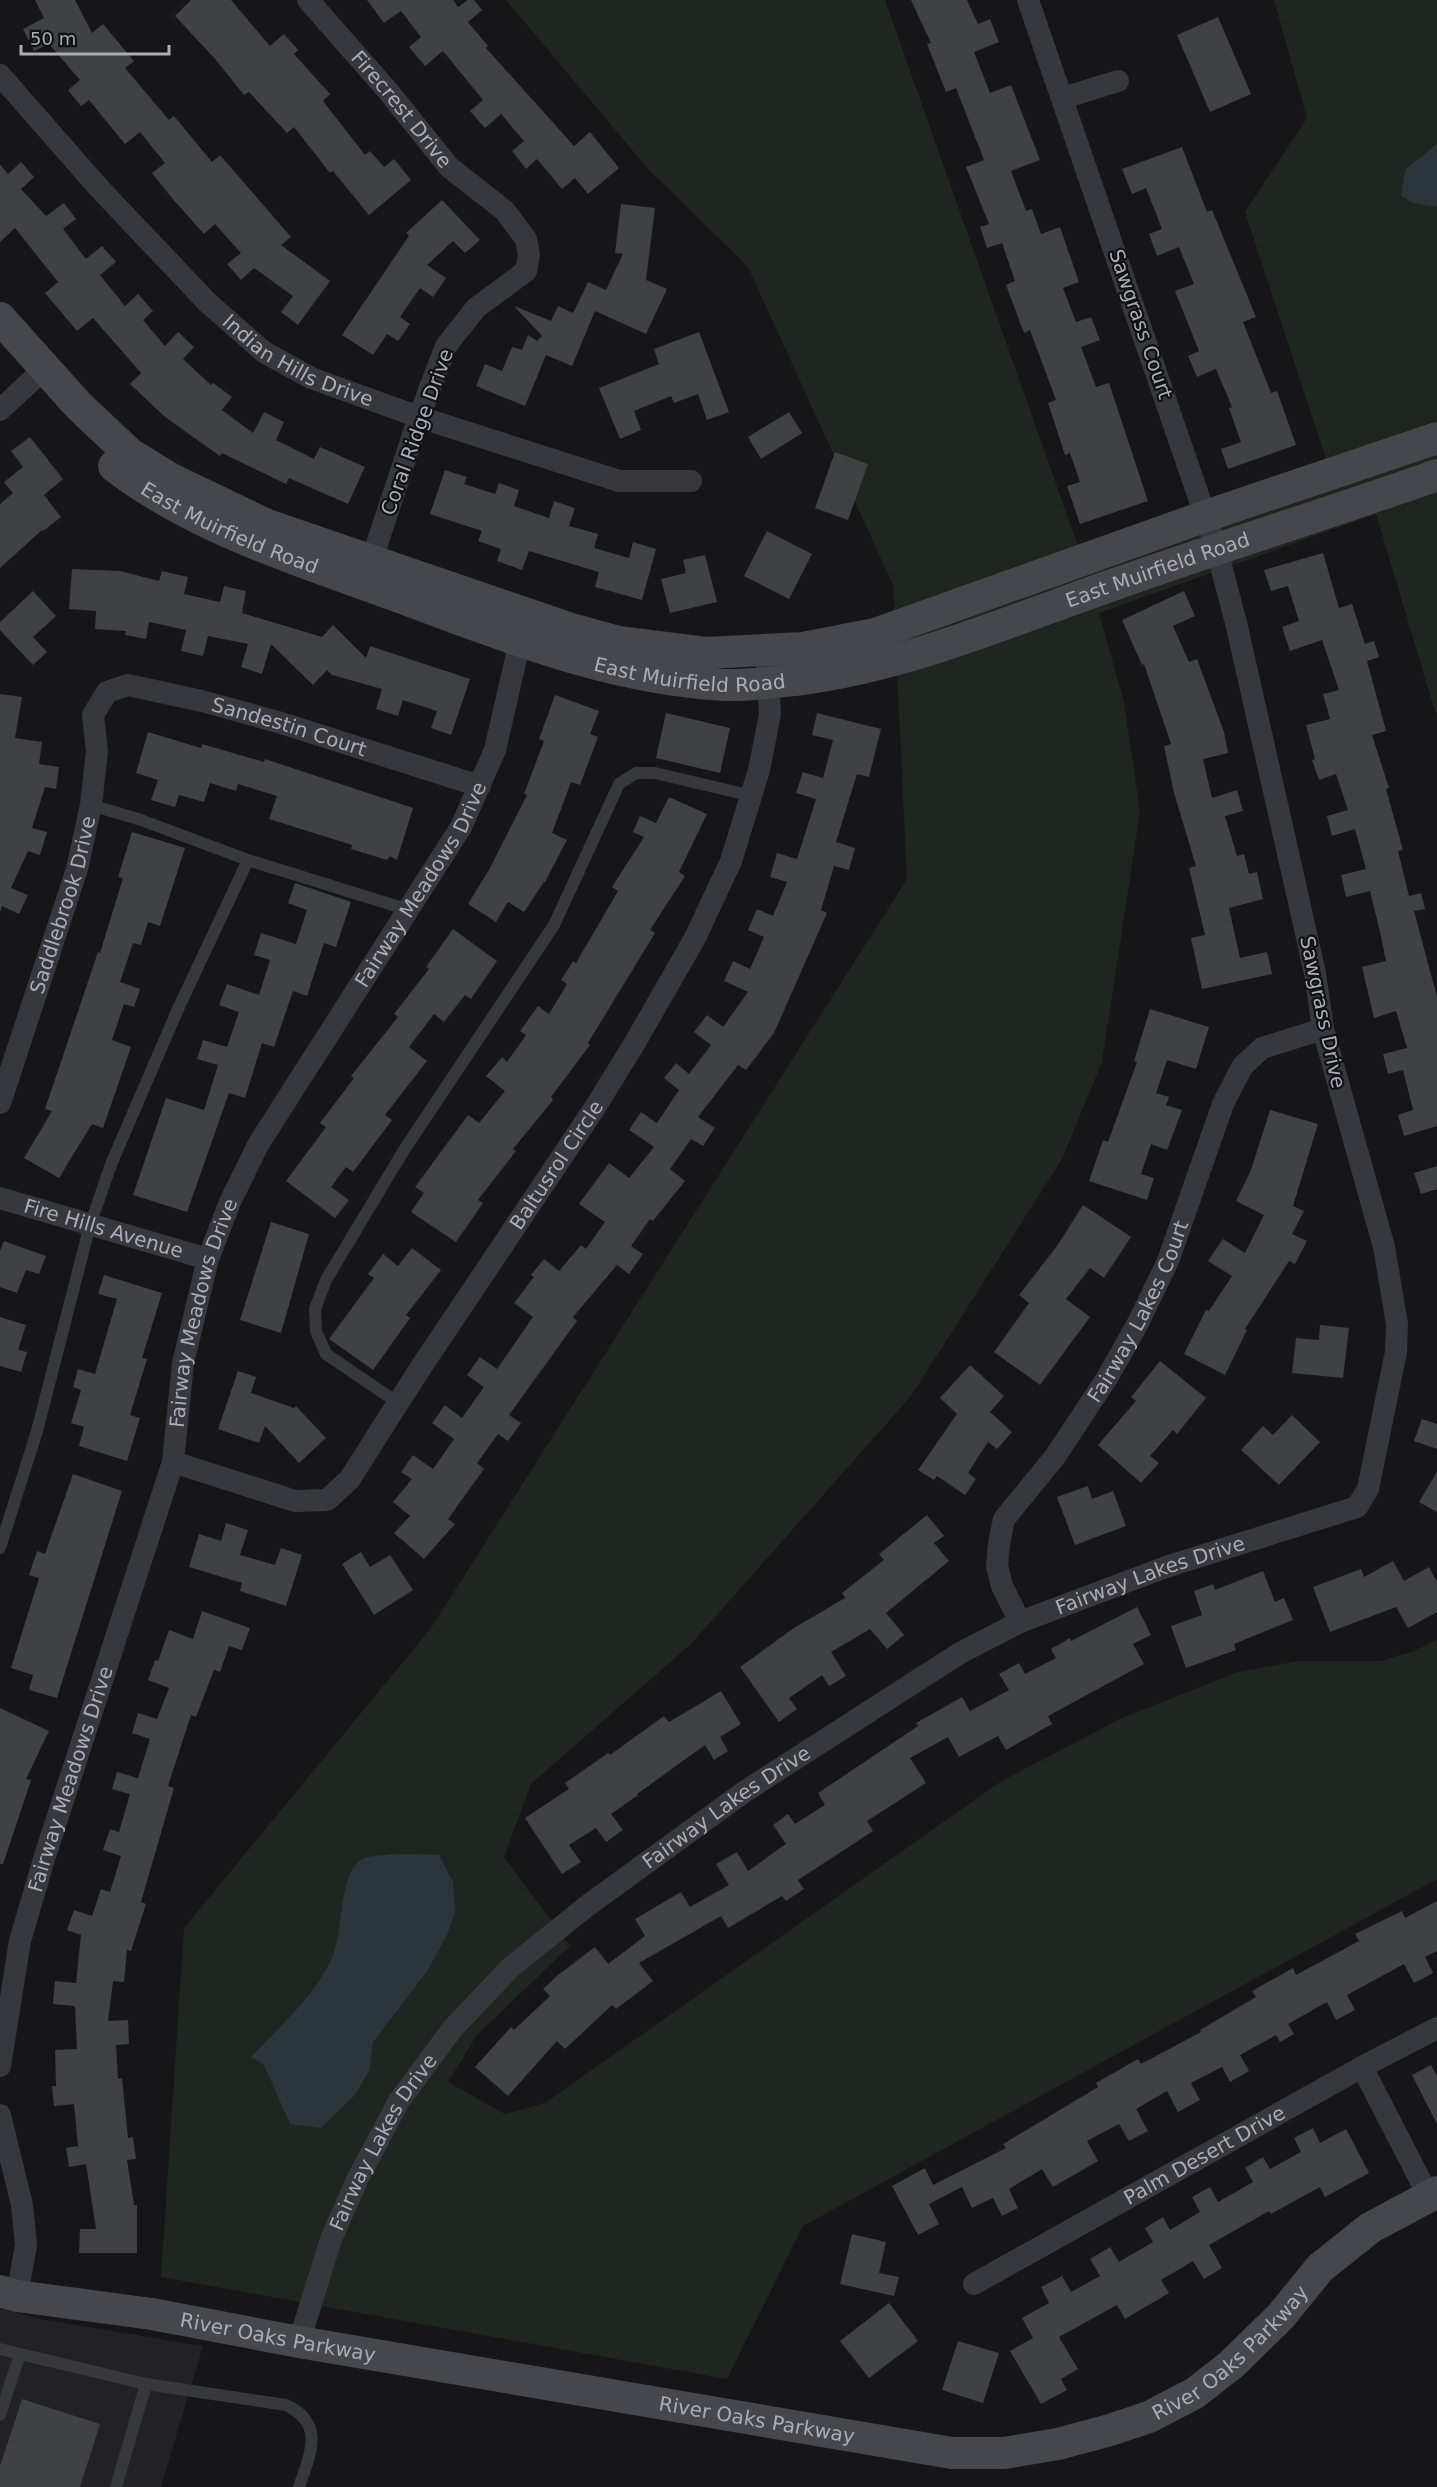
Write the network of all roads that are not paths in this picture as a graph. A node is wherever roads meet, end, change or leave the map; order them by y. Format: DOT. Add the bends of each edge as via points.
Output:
graph roads {
  1 [pos="308,0"];
  2 [pos="1028,0"];
  3 [pos="0,75"];
  4 [pos="1118,81"];
  5 [pos="1063,98"];
  6 [pos="504,210"];
  7 [pos="0,318"];
  8 [pos="0,350"];
  9 [pos="38,376"];
  10 [pos="0,410"];
  11 [pos="419,417"];
  12 [pos="1437,438"];
  13 [pos="1437,475"];
  14 [pos="691,481"];
  15 [pos="1206,516"];
  16 [pos="1217,550"];
  17 [pos="367,572"];
  18 [pos="523,627"];
  19 [pos="766,651"];
  20 [pos="769,683"];
  21 [pos="100,701"];
  22 [pos="480,786"];
  23 [pos="752,796"];
  24 [pos="92,805"];
  25 [pos="248,860"];
  26 [pos="409,910"];
  27 [pos="1323,1029"];
  28 [pos="0,1103"];
  29 [pos="0,1198"];
  30 [pos="90,1225"];
  31 [pos="208,1259"];
  32 [pos="398,1403"];
  33 [pos="173,1462"];
  34 [pos="1357,1508"];
  35 [pos="0,1548"];
  36 [pos="1020,1622"];
  37 [pos="1437,2028"];
  38 [pos="0,2066"];
  39 [pos="1362,2067"];
  40 [pos="0,2115"];
  41 [pos="0,2124"];
  42 [pos="1432,2194"];
  43 [pos="974,2284"];
  44 [pos="8,2294"];
  45 [pos="299,2342"];
  46 [pos="0,2349"];
  47 [pos="20,2354"];
  48 [pos="146,2384"];
  49 [pos="0,2415"];
  50 [pos="116,2487"];
  51 [pos="299,2487"];
  1 -- 6 [label="street, Firecrest Drive" via="449,167"];
  2 -- 5 [label="street, Sawgrass Court"];
  3 -- 11 [label="street, Indian Hills Drive" via="208,303 264,352 311,378"];
  4 -- 5 [label="street"];
  5 -- 15 [label="street, Sawgrass Court"];
  6 -- 11 [label="street, Coral Ridge Drive" via="526,239 526,271 476,308 446,346"];
  7 -- 9 [label="street"];
  8 -- 9 [label="street"];
  9 -- 10 [label="street"];
  9 -- 17 [label="street, East Muirfield Road" via="79,406 130,454 171,479"];
  11 -- 14 [label="street, Indian Hills Drive" via="619,481"];
  11 -- 17 [label="street, Coral Ridge Drive"];
  12 -- 15 [label="street, East Muirfield Road"];
  13 -- 16 [label="street, East Muirfield Road"];
  15 -- 16 [label="street, Sawgrass Court"];
  15 -- 19 [label="street, East Muirfield Road" via="875,634"];
  16 -- 20 [label="street, East Muirfield Road" via="921,653 857,670"];
  16 -- 27 [label="street, Sawgrass Drive" via="1315,973"];
  17 -- 18 [label="street, East Muirfield Road"];
  18 -- 19 [label="street, East Muirfield Road" via="706,653"];
  18 -- 20 [label="street, East Muirfield Road" via="627,673 728,685"];
  18 -- 22 [label="street, Fairway Meadows Drive" via="495,750"];
  19 -- 20 [label="street, Baltusrol Circle"];
  20 -- 23 [label="street, Baltusrol Circle" via="770,714"];
  21 -- 22 [label="street, Sandestin Court" via="107,692 128,685 202,701"];
  21 -- 24 [label="street, Saddlebrook Drive" via="93,715 97,751"];
  22 -- 26 [label="street, Fairway Meadows Drive" via="461,827"];
  23 -- 32 [label="street, Baltusrol Circle" via="723,880 678,971 594,1109"];
  23 -- 32 [label="lane" via="655,773 636,773 619,784 554,925 404,1150 326,1280 315,1309 316,1331 326,1354"];
  24 -- 25 [label="lane"];
  24 -- 28 [label="street, Saddlebrook Drive" via="77,869"];
  25 -- 26 [label="lane"];
  25 -- 30 [label="lane" via="178,1009 112,1162"];
  26 -- 31 [label="street, Fairway Meadows Drive" via="259,1143"];
  27 -- 34 [label="street, Sawgrass Drive" via="1384,1247 1398,1324 1396,1352 1368,1489"];
  27 -- 36 [label="street, Fairway Lakes Court" via="1262,1048 1242,1067 1223,1104 1168,1261 1138,1323 1054,1458 1005,1519 997,1566"];
  29 -- 30 [label="street, Fire Hills Avenue"];
  30 -- 31 [label="street, Fire Hills Avenue"];
  30 -- 35 [label="lane" via="37,1431"];
  31 -- 33 [label="street, Fairway Meadows Drive" via="183,1363"];
  32 -- 33 [label="street, Baltusrol Circle" via="349,1480 327,1500 295,1501"];
  33 -- 38 [label="street, Fairway Meadows Drive" via="20,1941"];
  34 -- 36 [label="street, Fairway Lakes Drive" via="1166,1567"];
  36 -- 45 [label="street, Fairway Lakes Drive" via="909,1684 744,1792 587,1906 510,1968 453,2028 399,2102 330,2239"];
  37 -- 39 [label="street, Palm Desert Drive"];
  39 -- 42 [label="street"];
  39 -- 43 [label="street, Palm Desert Drive"];
  40 -- 41 [label="street"];
  41 -- 44 [label="street" via="22,2205 26,2245"];
  42 -- 45 [label="street, River Oaks Parkway" via="1370,2228 1320,2268 1281,2316 1232,2364 1195,2393 1149,2417 1110,2430 1004,2453 952,2453"];
  44 -- 45 [label="street, River Oaks Parkway" via="152,2313"];
  46 -- 47 [label="lane"];
  47 -- 48 [label="lane"];
  47 -- 49 [label="lane"];
  48 -- 50 [label="lane"];
  48 -- 51 [label="lane" via="286,2405 298,2411 312,2433 313,2445"];
}
